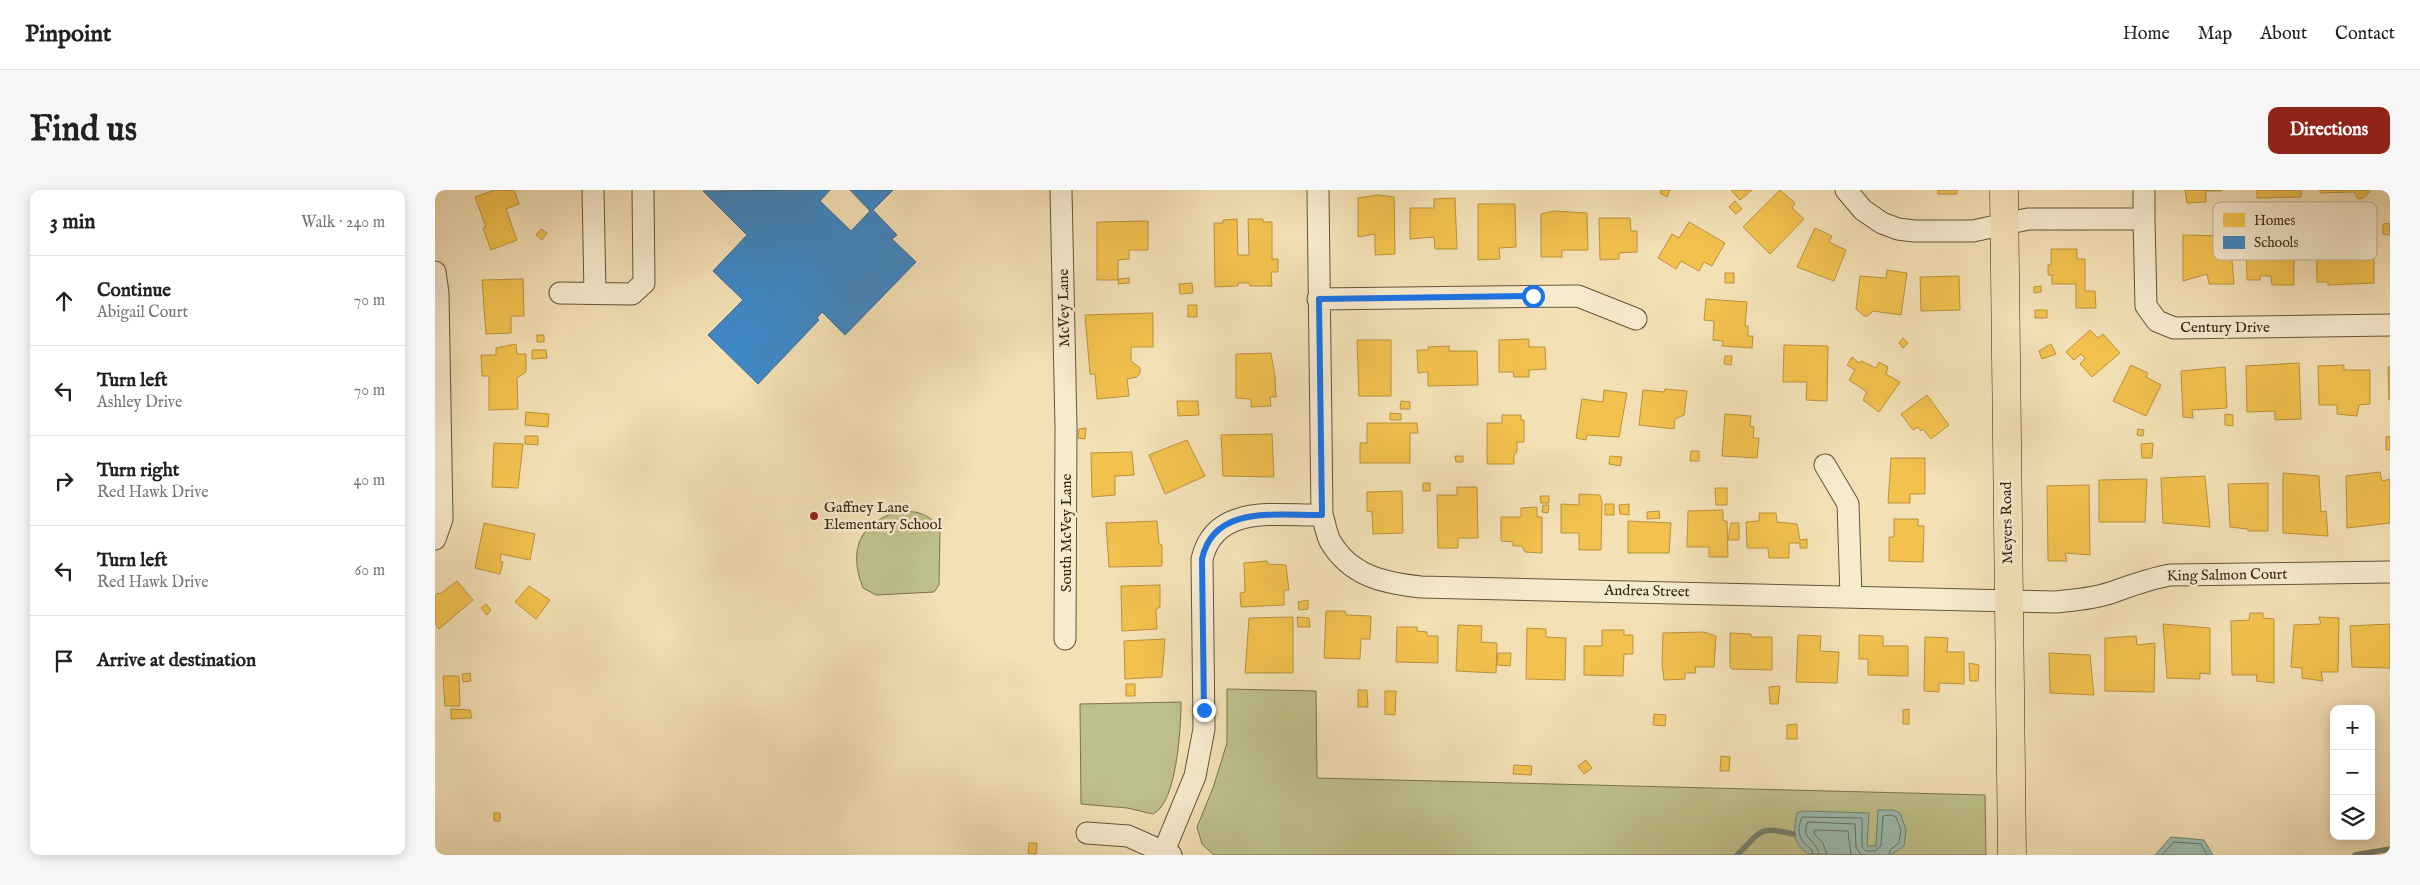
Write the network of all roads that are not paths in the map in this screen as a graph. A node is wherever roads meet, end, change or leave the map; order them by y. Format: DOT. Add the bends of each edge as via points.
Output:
graph roads {
  1 [pos="593,190"];
  2 [pos="643,190"];
  3 [pos="1061,190"];
  4 [pos="1318,190"];
  5 [pos="1846,190"];
  6 [pos="2003,190"];
  7 [pos="2144,190"];
  8 [pos="2144,219"];
  9 [pos="2004,224"];
  10 [pos="435,272"];
  11 [pos="559,293"];
  12 [pos="595,293"];
  13 [pos="1319,299"];
  14 [pos="1636,319"];
  15 [pos="2390,325"];
  16 [pos="1066,427"];
  17 [pos="1825,465"];
  18 [pos="1322,515"];
  19 [pos="435,539"];
  20 [pos="2390,572"];
  21 [pos="1851,596"];
  22 [pos="2008,600"];
  23 [pos="1065,639"];
  24 [pos="1087,833"];
  25 [pos="1167,853"];
  26 [pos="2012,855"];
  1 -- 12 [label="street"];
  2 -- 12 [label="street" via="644,283 632,294"];
  3 -- 16 [label="street, McVey Lane"];
  4 -- 13 [label="street, Andrea Street"];
  5 -- 9 [label="street" via="1863,210 1898,229 1973,231"];
  6 -- 9 [label="main road, Meyers Road"];
  7 -- 8 [label="street, Century Drive"];
  8 -- 9 [label="street" via="2028,219"];
  8 -- 15 [label="street, Century Drive" via="2146,306 2157,321 2174,328"];
  9 -- 22 [label="main road, Meyers Road"];
  10 -- 19 [label="street" via="442,519"];
  11 -- 12 [label="street"];
  13 -- 14 [label="street" via="1578,296"];
  13 -- 18 [label="street, Andrea Street"];
  16 -- 23 [label="street, South McVey Lane"];
  17 -- 21 [label="street" via="1847,504"];
  18 -- 21 [label="street, Andrea Street" via="1330,540 1339,552 1365,575 1389,584"];
  18 -- 25 [label="street" via="1234,520 1213,532 1205,546 1202,559 1204,729 1195,776"];
  20 -- 22 [label="street, King Salmon Court" via="2170,575 2146,579 2086,600"];
  21 -- 22 [label="street, Andrea Street"];
  22 -- 26 [label="main road, Meyers Road"];
  24 -- 25 [label="street" via="1127,836"];
}
